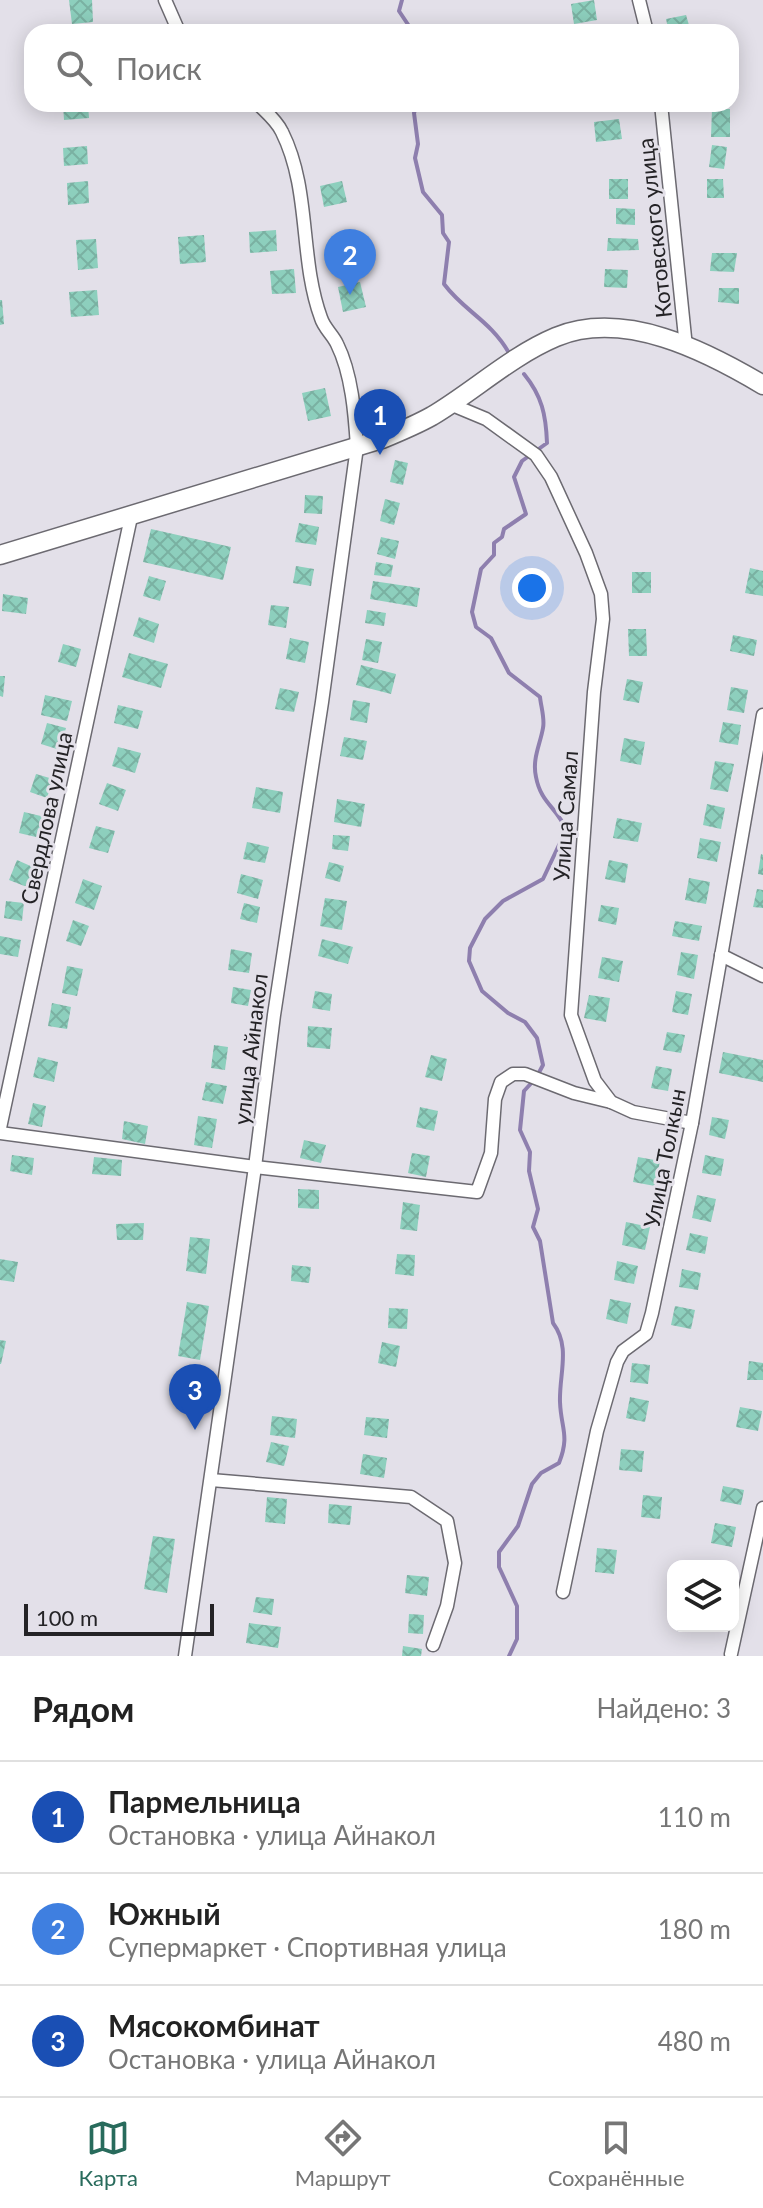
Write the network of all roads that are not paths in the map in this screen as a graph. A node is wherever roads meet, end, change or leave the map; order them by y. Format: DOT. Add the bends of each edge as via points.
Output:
graph roads {
  1 [pos="165,0"];
  2 [pos="639,0"];
  3 [pos="176,24"];
  4 [pos="645,24"];
  5 [pos="266,112"];
  6 [pos="662,112"];
  7 [pos="686,347"];
  8 [pos="763,385"];
  9 [pos="450,404"];
  10 [pos="357,447"];
  11 [pos="131,517"];
  12 [pos="0,555"];
  13 [pos="763,715"];
  14 [pos="721,955"];
  15 [pos="763,976"];
  16 [pos="611,1102"];
  17 [pos="692,1123"];
  18 [pos="0,1130"];
  19 [pos="255,1167"];
  20 [pos="211,1480"];
  21 [pos="763,1508"];
  22 [pos="563,1592"];
  23 [pos="433,1645"];
  24 [pos="731,1654"];
  25 [pos="185,1656"];
  1 -- 3 [label="street"];
  2 -- 4 [label="street"];
  5 -- 10 [label="street, улица Айнакол" via="282,129 299,177 313,288 321,321 338,345"];
  6 -- 7 [label="street, Котовского улица"];
  7 -- 8 [label="main road"];
  7 -- 9 [label="main road" via="618,328 571,332 526,353"];
  9 -- 10 [label="main road" via="406,429"];
  9 -- 16 [label="street, Улица Самал" via="486,419 536,455 581,540 601,600 571,1015 595,1081"];
  10 -- 11 [label="main road"];
  10 -- 19 [label="street, улица Айнакол"];
  11 -- 12 [label="main road"];
  11 -- 18 [label="street, Свердлова улица"];
  13 -- 14 [label="street, Улица Толкын"];
  14 -- 15 [label="street"];
  14 -- 17 [label="street, Улица Толкын"];
  16 -- 17 [label="street" via="633,1112"];
  16 -- 19 [label="street" via="525,1074 501,1082 491,1153 477,1192"];
  17 -- 22 [label="street, Улица Толкын" via="652,1313 646,1334 617,1362"];
  18 -- 19 [label="street"];
  19 -- 20 [label="street, улица Айнакол"];
  20 -- 23 [label="street" via="411,1497 447,1521 455,1563"];
  20 -- 25 [label="street, улица Айнакол"];
  21 -- 24 [label="street"];
}
